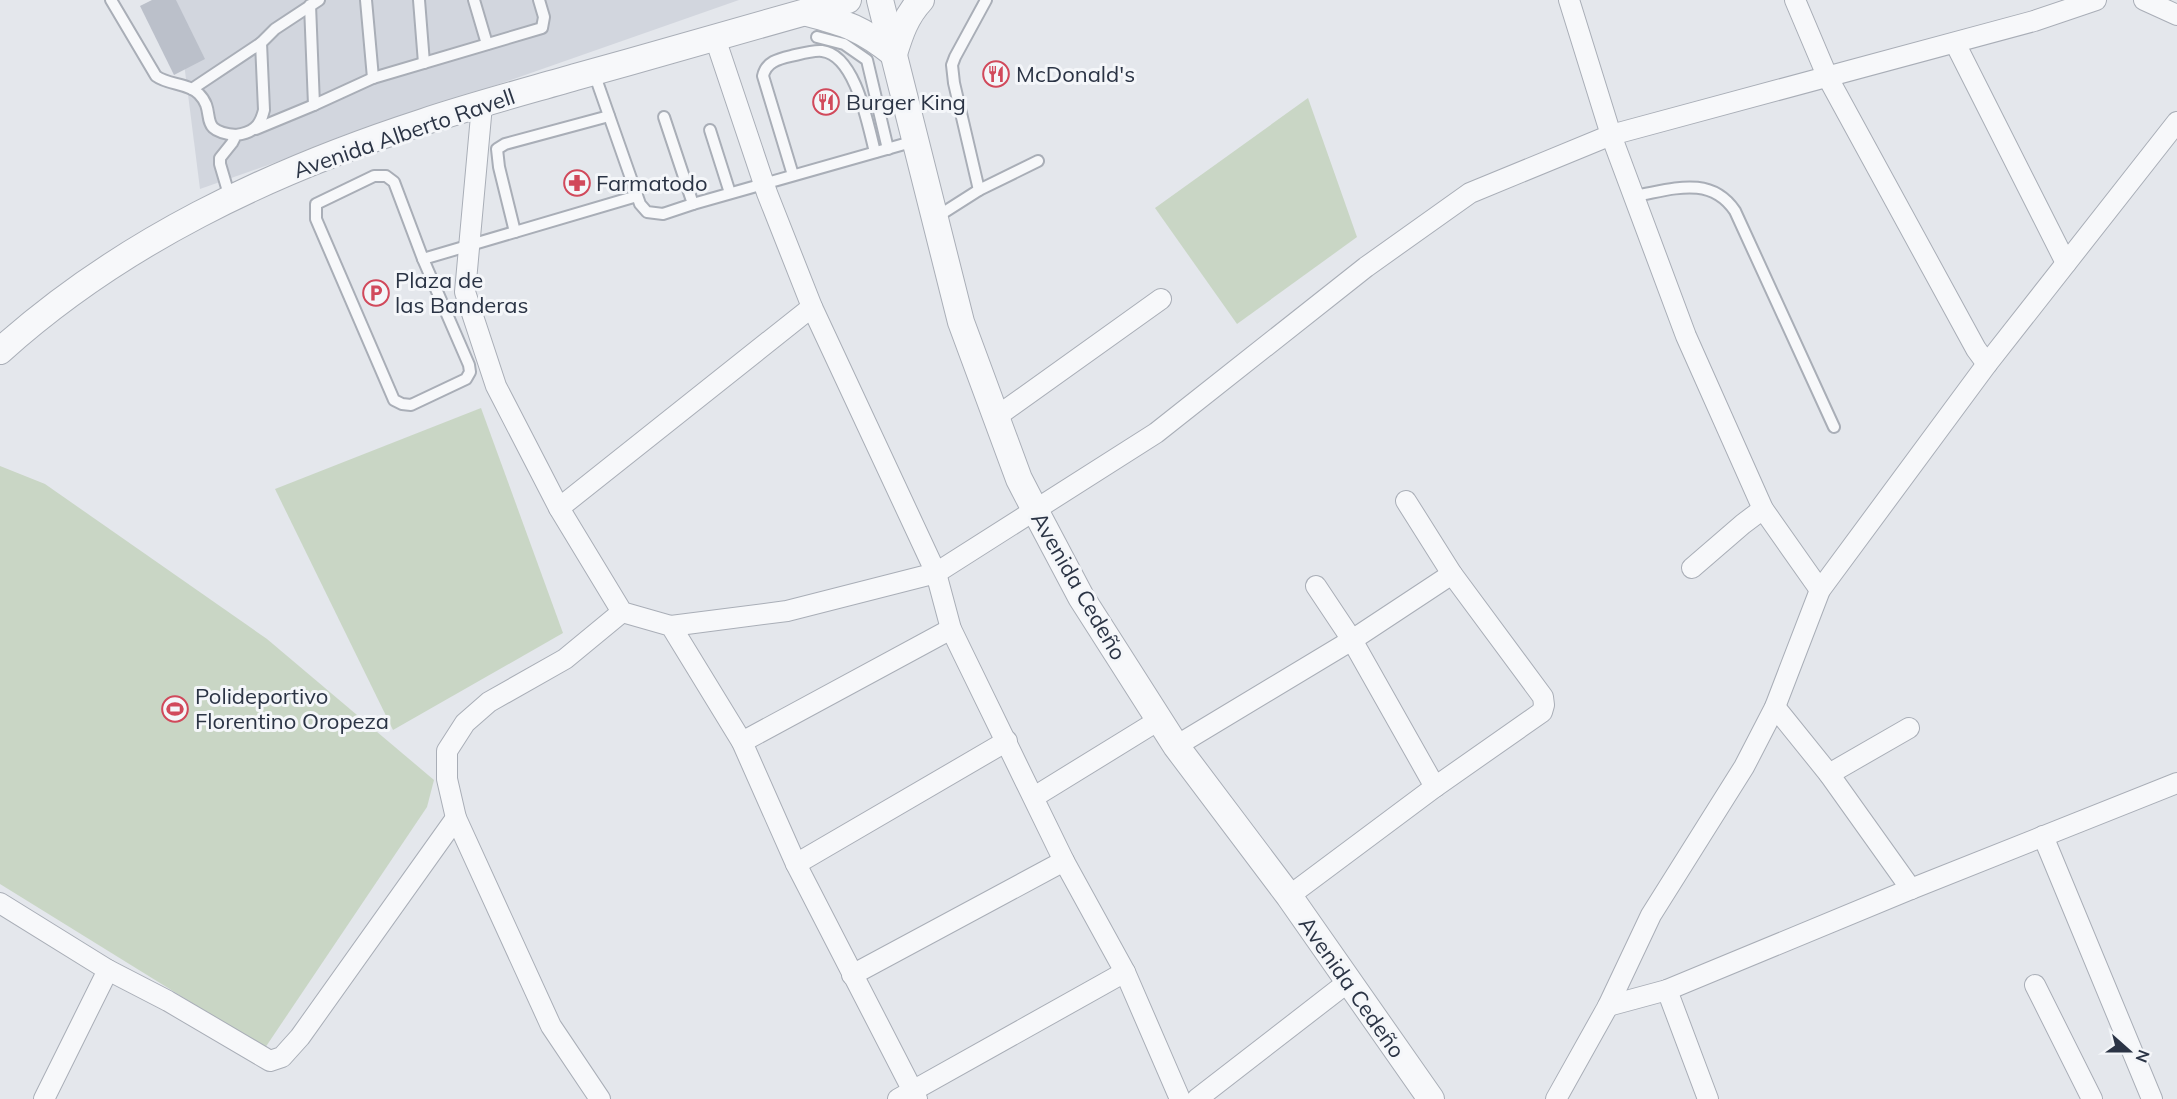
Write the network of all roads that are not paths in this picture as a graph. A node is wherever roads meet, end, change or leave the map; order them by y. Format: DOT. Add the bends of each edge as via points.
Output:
graph roads {
  1 [pos="111,0"];
  2 [pos="366,0"];
  3 [pos="419,0"];
  4 [pos="474,0"];
  5 [pos="539,0"];
  6 [pos="848,0"];
  7 [pos="880,0"];
  8 [pos="921,0"];
  9 [pos="986,0"];
  10 [pos="1569,0"];
  11 [pos="1795,0"];
  12 [pos="2096,0"];
  13 [pos="2144,0"];
  14 [pos="314,3"];
  15 [pos="809,6"];
  16 [pos="2177,15"];
  17 [pos="715,38"];
  18 [pos="817,38"];
  19 [pos="261,43"];
  20 [pos="1954,43"];
  21 [pos="487,44"];
  22 [pos="894,54"];
  23 [pos="424,63"];
  24 [pos="593,72"];
  25 [pos="373,78"];
  26 [pos="1828,78"];
  27 [pos="192,89"];
  28 [pos="314,105"];
  29 [pos="482,105"];
  30 [pos="609,116"];
  31 [pos="664,117"];
  32 [pos="2177,122"];
  33 [pos="256,129"];
  34 [pos="710,130"];
  35 [pos="236,135"];
  36 [pos="1611,135"];
  37 [pos="916,141"];
  38 [pos="888,149"];
  39 [pos="875,153"];
  40 [pos="1038,161"];
  41 [pos="793,175"];
  42 [pos="764,183"];
  43 [pos="979,190"];
  44 [pos="730,193"];
  45 [pos="637,196"];
  46 [pos="1634,196"];
  47 [pos="230,198"];
  48 [pos="693,204"];
  49 [pos="935,218"];
  50 [pos="515,232"];
  51 [pos="469,246"];
  52 [pos="423,259"];
  53 [pos="2066,263"];
  54 [pos="1161,298"];
  55 [pos="812,307"];
  56 [pos="0,351"];
  57 [pos="1987,364"];
  58 [pos="996,417"];
  59 [pos="1834,427"];
  60 [pos="1406,501"];
  61 [pos="559,508"];
  62 [pos="1763,509"];
  63 [pos="1035,510"];
  64 [pos="1692,568"];
  65 [pos="936,573"];
  66 [pos="1452,574"];
  67 [pos="1316,586"];
  68 [pos="1820,590"];
  69 [pos="622,612"];
  70 [pos="671,626"];
  71 [pos="951,628"];
  72 [pos="1352,640"];
  73 [pos="1775,707"];
  74 [pos="1159,720"];
  75 [pos="1909,728"];
  76 [pos="1006,741"];
  77 [pos="742,742"];
  78 [pos="1176,746"];
  79 [pos="1829,774"];
  80 [pos="2177,783"];
  81 [pos="1435,787"];
  82 [pos="1034,797"];
  83 [pos="456,818"];
  84 [pos="2043,836"];
  85 [pos="1064,861"];
  86 [pos="796,864"];
  87 [pos="1911,889"];
  88 [pos="1289,897"];
  89 [pos="0,903"];
  90 [pos="108,970"];
  91 [pos="1125,972"];
  92 [pos="852,975"];
  93 [pos="1348,982"];
  94 [pos="2035,985"];
  95 [pos="1667,990"];
  96 [pos="1608,1006"];
  97 [pos="910,1097"];
  98 [pos="44,1099"];
  99 [pos="600,1099"];
  100 [pos="1180,1099"];
  101 [pos="1197,1099"];
  102 [pos="1431,1099"];
  103 [pos="1556,1099"];
  104 [pos="1708,1099"];
  105 [pos="2092,1099"];
  106 [pos="2152,1099"];
  1 -- 27 [label="lane" via="156,76"];
  2 -- 25 [label="lane"];
  3 -- 23 [label="lane"];
  4 -- 21 [label="lane"];
  5 -- 21 [label="lane" via="544,17 542,28"];
  6 -- 15 [label="street, Avenida Alberto Ravell"];
  7 -- 22 [label="street, Avenida Cedeño"];
  8 -- 22 [label="street" via="901,30"];
  9 -- 43 [label="lane" via="952,65"];
  10 -- 36 [label="street"];
  11 -- 26 [label="street"];
  12 -- 20 [label="street"];
  13 -- 16 [label="street"];
  14 -- 19 [label="lane" via="274,29"];
  14 -- 28 [label="lane"];
  15 -- 17 [label="street, Avenida Alberto Ravell"];
  15 -- 22 [label="street" via="871,35"];
  17 -- 24 [label="street, Avenida Alberto Ravell"];
  17 -- 42 [label="street"];
  18 -- 38 [label="lane" via="844,44 867,60"];
  19 -- 27 [label="lane"];
  19 -- 33 [label="lane" via="264,110"];
  20 -- 26 [label="street"];
  20 -- 53 [label="street"];
  21 -- 23 [label="lane"];
  22 -- 37 [label="street, Avenida Cedeño"];
  23 -- 25 [label="lane"];
  24 -- 29 [label="street, Avenida Alberto Ravell"];
  24 -- 30 [label="lane"];
  25 -- 28 [label="lane"];
  26 -- 36 [label="street"];
  26 -- 57 [label="street"];
  27 -- 35 [label="lane" via="204,101 214,129"];
  28 -- 33 [label="lane"];
  29 -- 47 [label="street, Avenida Alberto Ravell" via="366,141"];
  29 -- 51 [label="street"];
  30 -- 45 [label="lane"];
  30 -- 50 [label="lane" via="497,149"];
  31 -- 48 [label="lane"];
  32 -- 53 [label="street"];
  33 -- 35 [label="lane"];
  34 -- 44 [label="lane"];
  35 -- 47 [label="lane" via="220,158"];
  36 -- 46 [label="street"];
  36 -- 63 [label="street" via="1470,194 1365,267 1156,433"];
  37 -- 38 [label="lane"];
  37 -- 49 [label="street, Avenida Cedeño"];
  38 -- 39 [label="lane"];
  39 -- 41 [label="lane"];
  39 -- 41 [label="lane" via="862,99 840,61 821,50 784,58 771,62 763,76"];
  40 -- 43 [label="lane"];
  41 -- 42 [label="lane"];
  42 -- 44 [label="lane"];
  42 -- 55 [label="street"];
  43 -- 49 [label="lane"];
  44 -- 48 [label="lane"];
  45 -- 48 [label="lane" via="647,212 663,214"];
  45 -- 50 [label="lane"];
  46 -- 59 [label="lane" via="1697,187 1716,192 1730,203"];
  46 -- 62 [label="street" via="1686,336"];
  47 -- 56 [label="street, Avenida Alberto Ravell" via="104,271"];
  49 -- 58 [label="street, Avenida Cedeño" via="961,322"];
  50 -- 51 [label="lane"];
  51 -- 52 [label="lane"];
  51 -- 61 [label="street" via="465,292 496,386"];
  52 -- 52 [label="lane" via="470,372 466,379 411,405 402,404 394,399 316,219 316,204 374,176 386,176 394,183"];
  53 -- 57 [label="street"];
  54 -- 58 [label="street"];
  55 -- 61 [label="street"];
  55 -- 65 [label="street"];
  57 -- 68 [label="street"];
  58 -- 63 [label="street, Avenida Cedeño"];
  60 -- 66 [label="street"];
  61 -- 69 [label="street"];
  62 -- 64 [label="street"];
  62 -- 68 [label="street"];
  63 -- 65 [label="street"];
  63 -- 74 [label="street, Avenida Cedeño" via="1081,597"];
  65 -- 70 [label="street" via="787,611"];
  65 -- 71 [label="street"];
  66 -- 72 [label="street"];
  66 -- 81 [label="street" via="1543,697 1545,705 1542,712"];
  67 -- 72 [label="street"];
  68 -- 73 [label="street"];
  69 -- 70 [label="street"];
  69 -- 83 [label="street" via="565,660 489,702 465,723 447,751 447,778"];
  70 -- 77 [label="street"];
  71 -- 76 [label="street"];
  71 -- 77 [label="street"];
  72 -- 78 [label="street"];
  72 -- 81 [label="street"];
  73 -- 79 [label="street"];
  73 -- 96 [label="street" via="1744,767 1651,915"];
  74 -- 78 [label="street, Avenida Cedeño"];
  74 -- 82 [label="street"];
  75 -- 79 [label="street"];
  76 -- 82 [label="street"];
  76 -- 86 [label="street"];
  77 -- 86 [label="street"];
  78 -- 88 [label="street, Avenida Cedeño"];
  79 -- 87 [label="street"];
  80 -- 84 [label="street"];
  81 -- 88 [label="street"];
  82 -- 85 [label="street"];
  83 -- 90 [label="street" via="282,1057 270,1061"];
  83 -- 99 [label="street" via="551,1026"];
  84 -- 87 [label="street"];
  84 -- 106 [label="street"];
  85 -- 91 [label="street"];
  85 -- 92 [label="street"];
  86 -- 92 [label="street"];
  87 -- 95 [label="street"];
  88 -- 93 [label="street, Avenida Cedeño"];
  89 -- 90 [label="street"];
  90 -- 98 [label="street"];
  91 -- 97 [label="street"];
  91 -- 100 [label="street"];
  92 -- 97 [label="street"];
  93 -- 101 [label="street"];
  93 -- 102 [label="street, Avenida Cedeño"];
  94 -- 105 [label="street"];
  95 -- 96 [label="street"];
  95 -- 104 [label="street"];
  96 -- 103 [label="street"];
}
